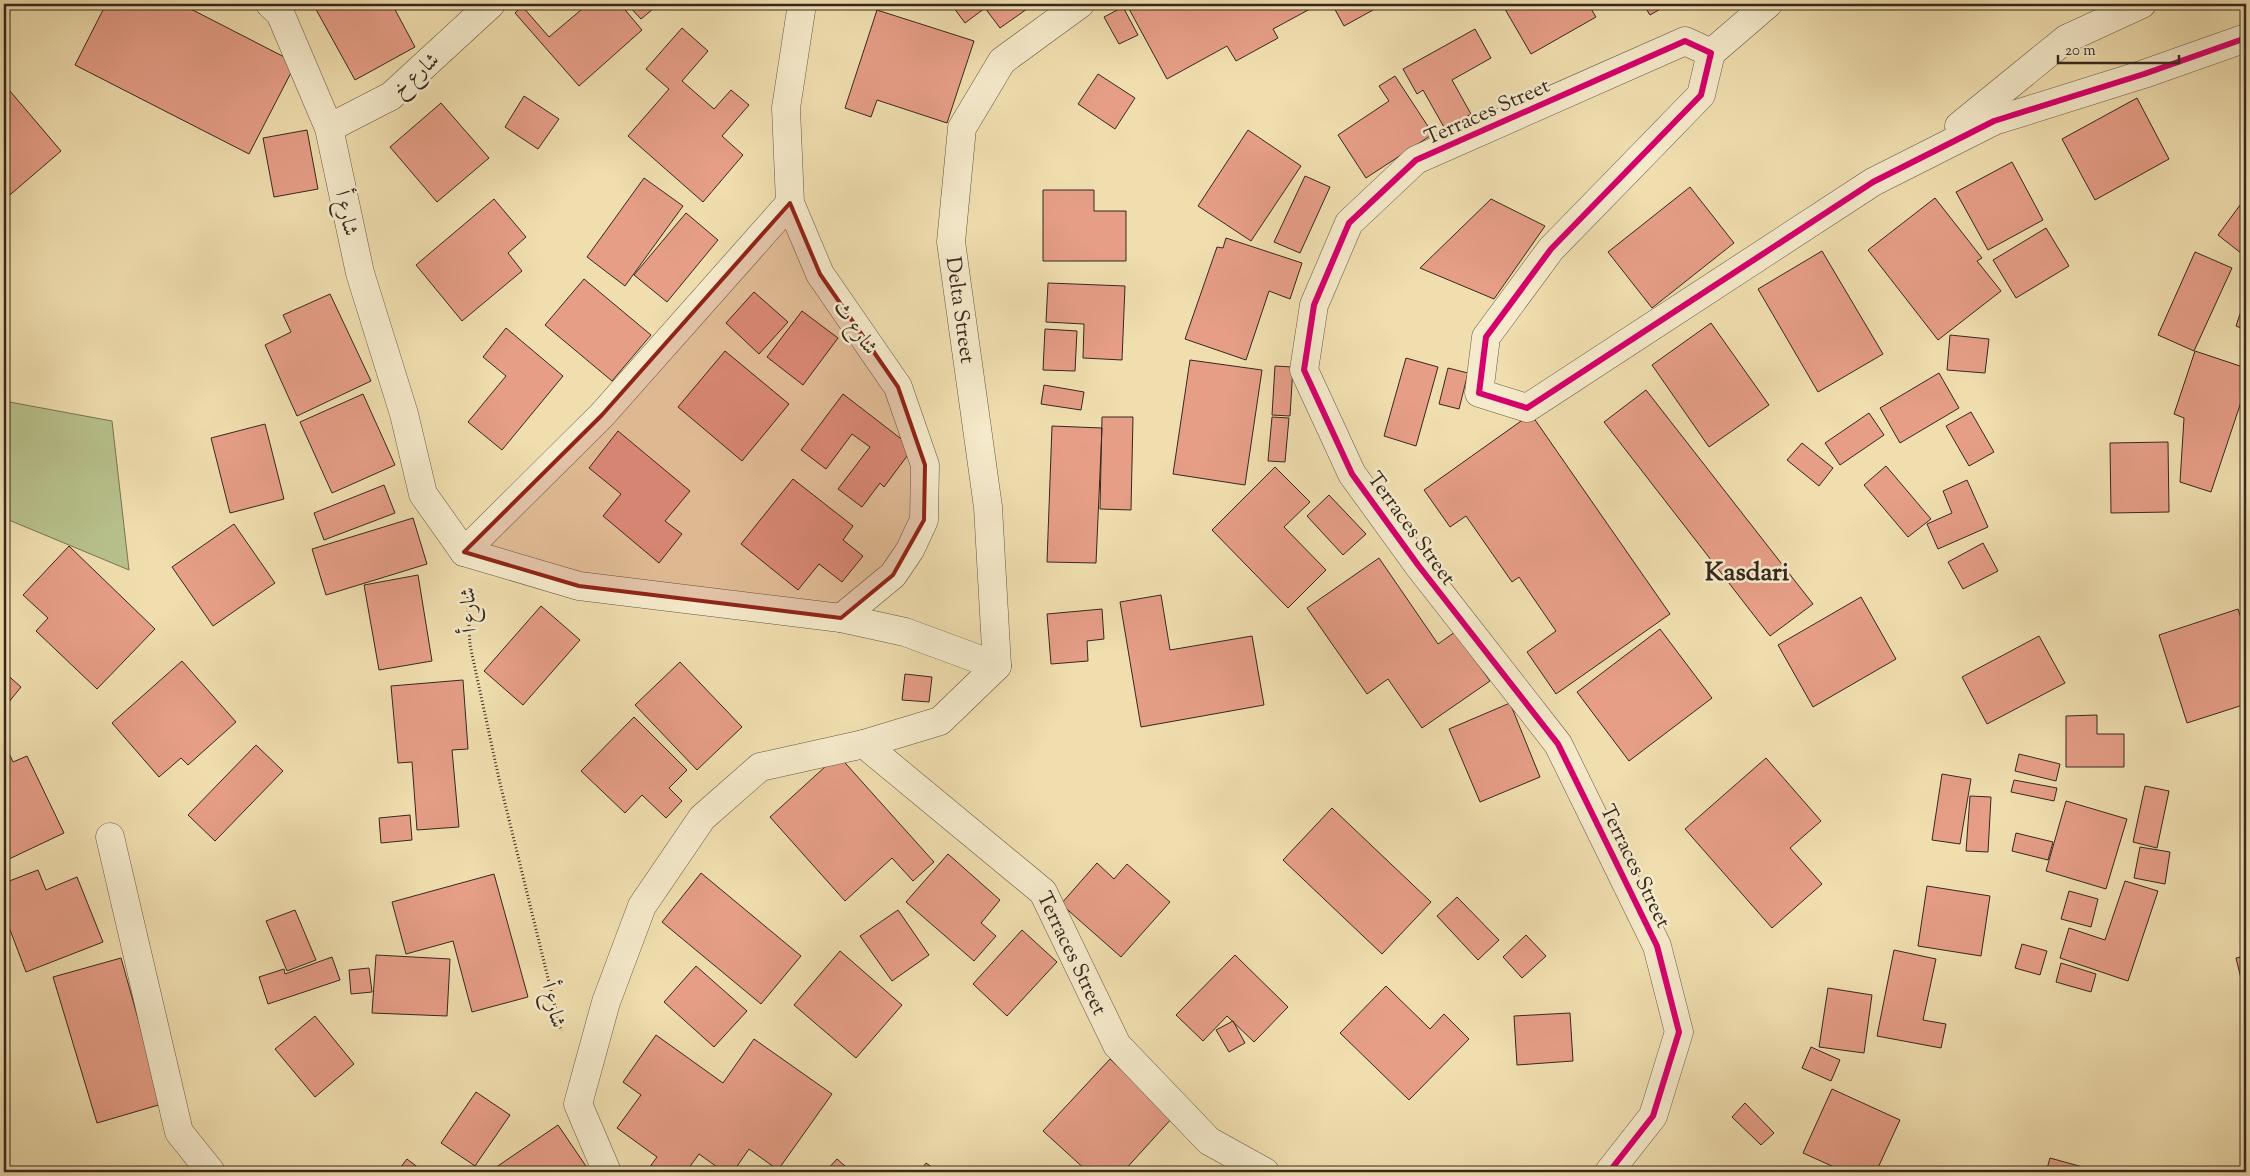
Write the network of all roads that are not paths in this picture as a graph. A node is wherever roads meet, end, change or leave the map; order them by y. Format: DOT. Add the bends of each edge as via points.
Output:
graph roads {
  1 [pos="270,4"];
  2 [pos="491,4"];
  3 [pos="802,4"];
  4 [pos="1080,4"];
  5 [pos="1768,4"];
  6 [pos="2142,4"];
  7 [pos="2246,38"];
  8 [pos="1711,53"];
  9 [pos="329,128"];
  10 [pos="1917,159"];
  11 [pos="790,202"];
  12 [pos="464,552"];
  13 [pos="841,618"];
  14 [pos="997,666"];
  15 [pos="864,744"];
  16 [pos="110,837"];
  17 [pos="211,1172"];
  18 [pos="607,1172"];
  19 [pos="1265,1172"];
  20 [pos="1609,1172"];
  1 -- 9 [label="street, شارع أ" via="280,13"];
  2 -- 9 [label="street, شارع خ" via="391,96"];
  3 -- 11 [label="street, شارع ث" via="786,108"];
  4 -- 14 [label="street, Delta Street" via="1002,61 962,128 952,242 988,507"];
  5 -- 8 [label="street"];
  6 -- 10 [label="street" via="2066,39"];
  7 -- 10 [label="street" via="1994,121"];
  8 -- 10 [label="street" via="1700,95 1552,249 1486,337 1478,393 1527,408 1873,182"];
  8 -- 20 [label="street, Terraces Street" via="1685,41 1416,160 1349,223 1314,305 1304,370 1352,474 1418,565 1558,744 1657,946 1679,1032 1653,1116"];
  9 -- 12 [label="street, شارع أ" via="360,273 404,414 423,494"];
  11 -- 12 [label="street" via="602,415"];
  11 -- 13 [label="street, شارع ث" via="820,274 898,387 925,465 924,520 910,550 893,575"];
  12 -- 13 [label="street" via="579,586"];
  13 -- 14 [label="street" via="905,632"];
  14 -- 15 [label="street" via="940,721"];
  15 -- 18 [label="street" via="760,767 702,818 642,906 606,1002 578,1104"];
  15 -- 19 [label="street, Terraces Street" via="1043,892 1117,1045 1209,1141"];
  16 -- 17 [label="street" via="179,1132"];
}
